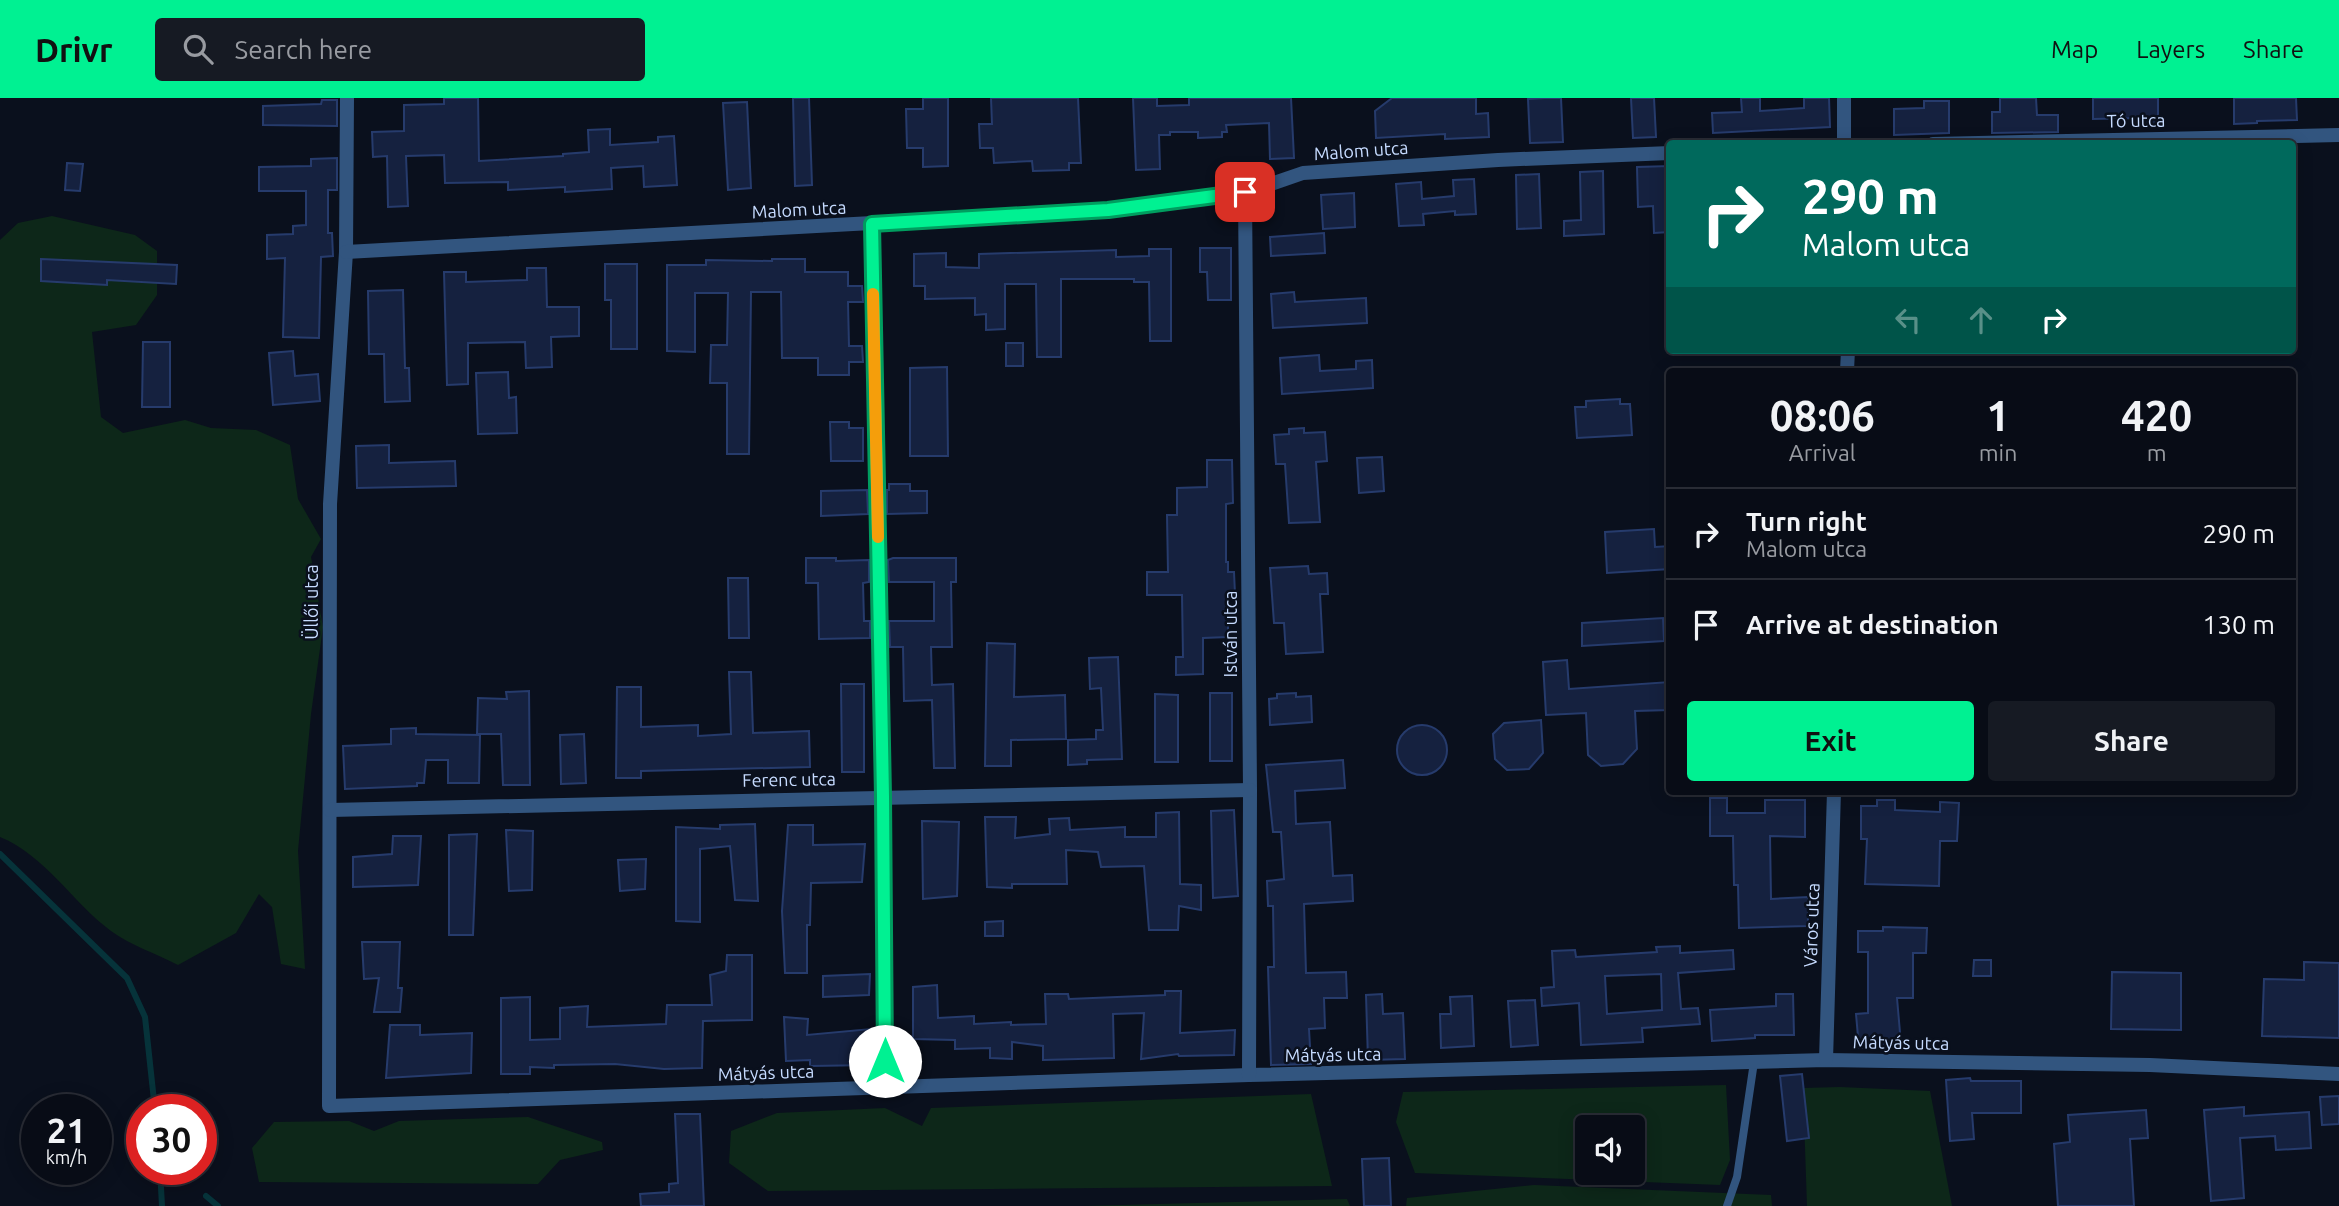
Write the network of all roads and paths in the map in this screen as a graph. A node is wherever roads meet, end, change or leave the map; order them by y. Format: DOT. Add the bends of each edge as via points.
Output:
graph roads {
  1 [pos="347,98"];
  2 [pos="1843,98"];
  3 [pos="2339,135"];
  4 [pos="1844,140"];
  5 [pos="2113,140"];
  6 [pos="1666,153"];
  7 [pos="1245,192"];
  8 [pos="872,224"];
  9 [pos="346,253"];
  10 [pos="1250,790"];
  11 [pos="1834,795"];
  12 [pos="883,796"];
  13 [pos="330,810"];
  14 [pos="1826,1060"];
  15 [pos="1754,1062"];
  16 [pos="2339,1074"];
  17 [pos="1249,1075"];
  18 [pos="885,1087"];
  19 [pos="329,1106"];
  20 [pos="1727,1206"];
  1 -- 9 [label="street, Üllői utca"];
  2 -- 4 [label="street"];
  3 -- 5 [label="street, Tó utca"];
  6 -- 7 [label="street, Malom utca" via="1303,173"];
  7 -- 8 [label="street, Malom utca" via="1108,210"];
  7 -- 10 [label="street, István utca"];
  8 -- 9 [label="street, Malom utca"];
  8 -- 12 [label="street"];
  9 -- 13 [label="street, Üllői utca" via="330,504"];
  10 -- 12 [label="street, Ferenc utca"];
  10 -- 17 [label="street, István utca"];
  11 -- 14 [label="street, Város utca"];
  12 -- 13 [label="street, Ferenc utca"];
  12 -- 18 [label="street"];
  13 -- 19 [label="street, Üllői utca"];
  14 -- 15 [label="street, Mátyás utca"];
  14 -- 16 [label="street, Mátyás utca" via="2150,1065"];
  15 -- 17 [label="street, Mátyás utca"];
  15 -- 20 [label="lane" via="1737,1177"];
  17 -- 18 [label="street, Mátyás utca"];
  18 -- 19 [label="street, Mátyás utca"];
}
